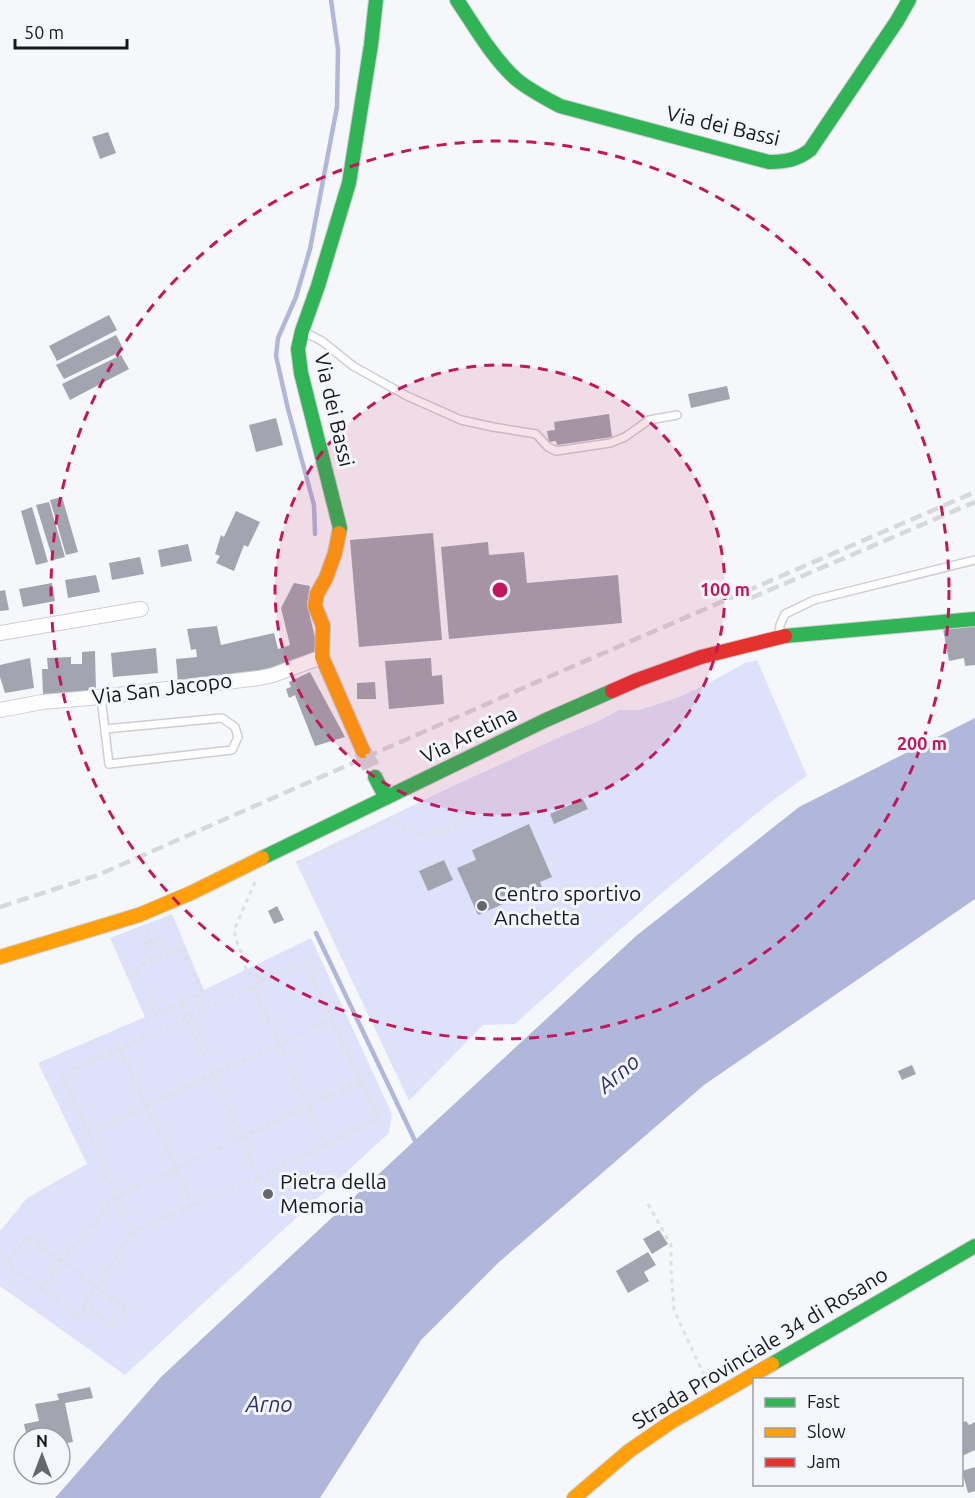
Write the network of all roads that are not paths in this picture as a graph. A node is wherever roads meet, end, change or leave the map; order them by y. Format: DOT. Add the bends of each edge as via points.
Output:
graph roads {
  1 [pos="376,0"];
  2 [pos="457,0"];
  3 [pos="909,0"];
  4 [pos="302,331"];
  5 [pos="677,415"];
  6 [pos="975,560"];
  7 [pos="141,609"];
  8 [pos="975,619"];
  9 [pos="0,633"];
  10 [pos="779,637"];
  11 [pos="322,657"];
  12 [pos="101,696"];
  13 [pos="0,710"];
  14 [pos="105,729"];
  15 [pos="363,751"];
  16 [pos="375,777"];
  17 [pos="386,798"];
  18 [pos="0,957"];
  19 [pos="975,1246"];
  20 [pos="574,1498"];
  1 -- 4 [label="main road, Via dei Bassi" via="349,183"];
  2 -- 3 [label="main road, Via dei Bassi" via="498,59 538,95 560,106 769,162 800,158 810,150"];
  4 -- 5 [label="lane" via="407,396 461,420 536,434 556,451 610,443 649,420"];
  4 -- 11 [label="main road, Via dei Bassi" via="298,349 301,374 340,528 315,606 323,626"];
  6 -- 10 [label="lane" via="814,600 785,614"];
  7 -- 9 [label="street"];
  8 -- 10 [label="main road, Via Aretina"];
  10 -- 17 [label="main road, Via Aretina" via="701,657 637,680"];
  11 -- 12 [label="street, Via San Jacopo" via="259,678"];
  11 -- 15 [label="main road, Via dei Bassi"];
  12 -- 13 [label="street, Via San Jacopo"];
  12 -- 14 [label="lane"];
  14 -- 14 [label="lane" via="109,764 232,750 238,737 235,727 222,718"];
  16 -- 17 [label="main road"];
  17 -- 18 [label="main road, Via Aretina" via="139,915"];
  19 -- 20 [label="main road, Strada Provinciale 34 di Rosano" via="671,1422 629,1451"];
}
